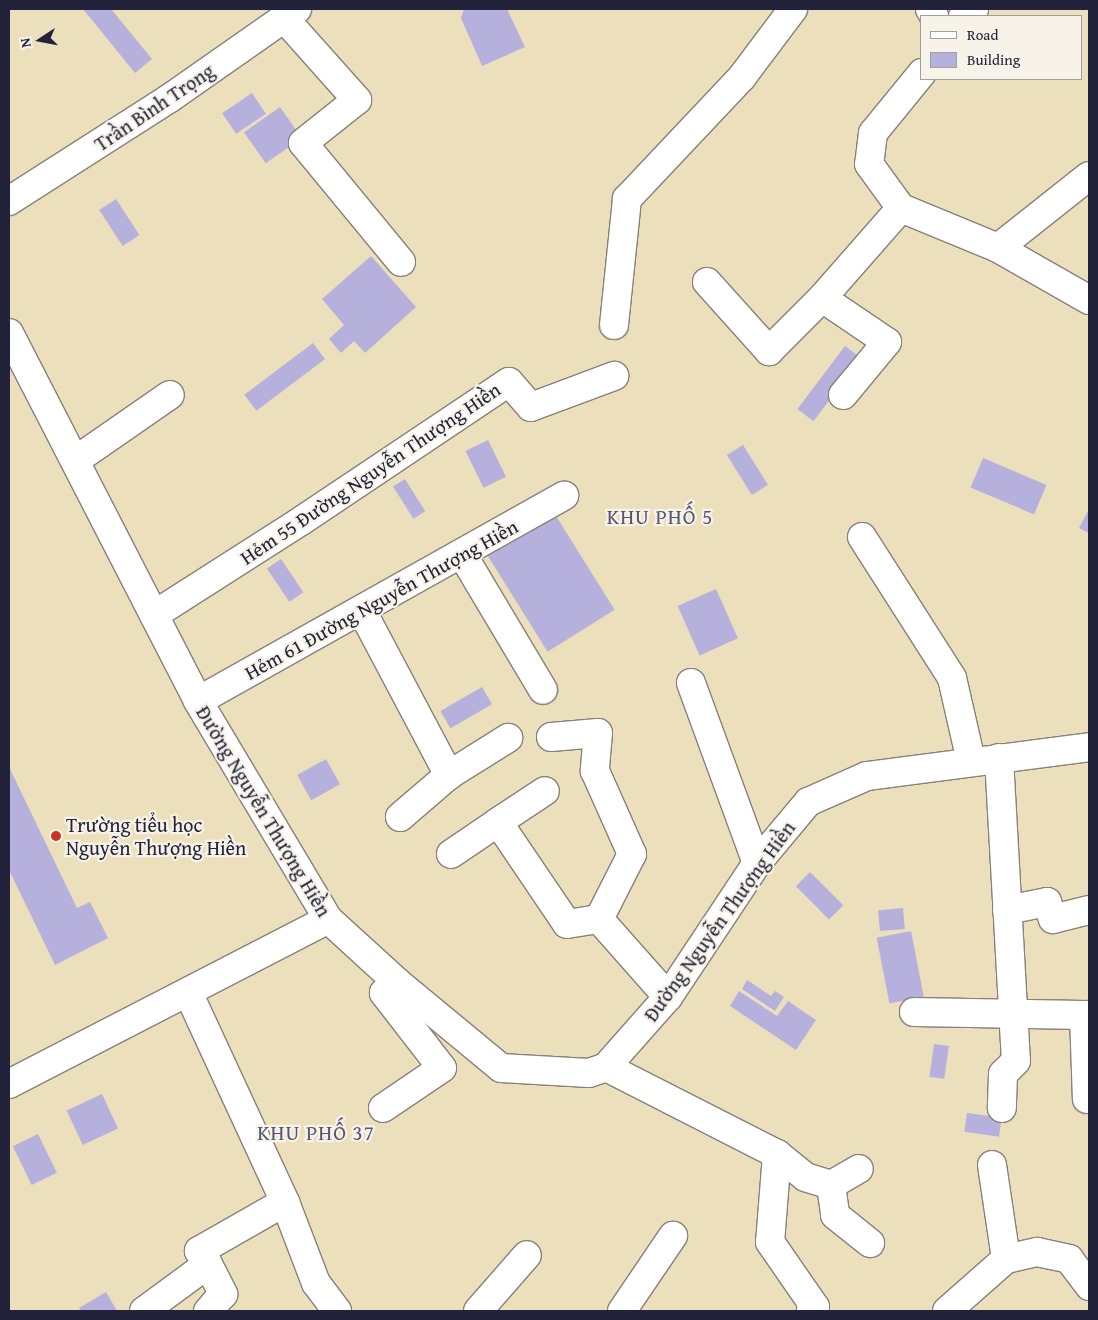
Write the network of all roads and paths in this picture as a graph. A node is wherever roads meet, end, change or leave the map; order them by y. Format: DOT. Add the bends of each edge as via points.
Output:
graph roads {
  1 [pos="793,9"];
  2 [pos="291,13"];
  3 [pos="920,74"];
  4 [pos="1089,176"];
  5 [pos="9,202"];
  6 [pos="901,208"];
  7 [pos="998,248"];
  8 [pos="401,262"];
  9 [pos="707,282"];
  10 [pos="822,298"];
  11 [pos="1089,300"];
  12 [pos="614,325"];
  13 [pos="9,333"];
  14 [pos="614,376"];
  15 [pos="170,395"];
  16 [pos="843,395"];
  17 [pos="76,460"];
  18 [pos="564,496"];
  19 [pos="862,538"];
  20 [pos="462,554"];
  21 [pos="362,611"];
  22 [pos="154,615"];
  23 [pos="691,683"];
  24 [pos="543,690"];
  25 [pos="198,701"];
  26 [pos="551,737"];
  27 [pos="508,738"];
  28 [pos="1089,747"];
  29 [pos="999,758"];
  30 [pos="971,761"];
  31 [pos="449,775"];
  32 [pos="545,791"];
  33 [pos="400,818"];
  34 [pos="498,822"];
  35 [pos="451,854"];
  36 [pos="757,863"];
  37 [pos="1007,910"];
  38 [pos="1089,910"];
  39 [pos="328,919"];
  40 [pos="599,919"];
  41 [pos="397,982"];
  42 [pos="188,992"];
  43 [pos="668,998"];
  44 [pos="914,1012"];
  45 [pos="1013,1014"];
  46 [pos="606,1066"];
  47 [pos="9,1084"];
  48 [pos="1087,1098"];
  49 [pos="383,1108"];
  50 [pos="1002,1108"];
  51 [pos="777,1154"];
  52 [pos="992,1165"];
  53 [pos="859,1170"];
  54 [pos="831,1185"];
  55 [pos="285,1202"];
  56 [pos="673,1236"];
  57 [pos="870,1243"];
  58 [pos="527,1255"];
  59 [pos="1006,1259"];
  60 [pos="208,1264"];
  61 [pos="1089,1286"];
  62 [pos="816,1310"];
  63 [pos="144,1311"];
  64 [pos="208,1311"];
  65 [pos="337,1311"];
  66 [pos="478,1311"];
  67 [pos="622,1311"];
  68 [pos="947,1311"];
  1 -- 12 [label="street" via="742,77 627,200"];
  2 -- 5 [label="street, Trần Bình Trọng" via="170,98"];
  2 -- 8 [label="street" via="357,100 304,143"];
  3 -- 6 [label="street" via="873,133 869,164"];
  4 -- 7 [label="street"];
  6 -- 7 [label="street"];
  6 -- 10 [label="street"];
  7 -- 11 [label="street"];
  9 -- 10 [label="street" via="769,351"];
  10 -- 16 [label="street" via="887,342"];
  13 -- 17 [label="street, Đường Nguyễn Thượng Hiền"];
  14 -- 22 [label="street, Hẻm 55 Đường Nguyễn Thượng Hiền" via="531,407 509,382"];
  15 -- 17 [label="street"];
  17 -- 22 [label="street, Đường Nguyễn Thượng Hiền"];
  18 -- 20 [label="street, Hẻm 61 Đường Nguyễn Thượng Hiền"];
  19 -- 30 [label="street" via="952,678"];
  20 -- 21 [label="street, Hẻm 61 Đường Nguyễn Thượng Hiền"];
  20 -- 24 [label="street"];
  21 -- 25 [label="street, Hẻm 61 Đường Nguyễn Thượng Hiền"];
  21 -- 31 [label="street"];
  22 -- 25 [label="street, Đường Nguyễn Thượng Hiền"];
  23 -- 36 [label="street"];
  25 -- 39 [label="street, Đường Nguyễn Thượng Hiền"];
  26 -- 40 [label="street" via="598,733 595,770 632,854"];
  27 -- 31 [label="street"];
  28 -- 29 [label="street, Đường Nguyễn Thượng Hiền"];
  29 -- 30 [label="street, Đường Nguyễn Thượng Hiền"];
  29 -- 37 [label="street"];
  30 -- 36 [label="street, Đường Nguyễn Thượng Hiền" via="867,776 808,802"];
  31 -- 33 [label="street"];
  32 -- 34 [label="street"];
  34 -- 35 [label="street"];
  34 -- 40 [label="street" via="567,924"];
  36 -- 43 [label="street, Đường Nguyễn Thượng Hiền"];
  37 -- 38 [label="street" via="1047,902 1053,920"];
  37 -- 45 [label="street"];
  39 -- 41 [label="street, Đường Nguyễn Thượng Hiền"];
  39 -- 42 [label="street"];
  40 -- 43 [label="street"];
  41 -- 46 [label="street, Đường Nguyễn Thượng Hiền" via="501,1068 589,1073"];
  41 -- 49 [label="street" via="384,993 442,1068"];
  42 -- 47 [label="street"];
  42 -- 55 [label="street"];
  43 -- 46 [label="street, Đường Nguyễn Thượng Hiền"];
  44 -- 45 [label="street"];
  45 -- 48 [label="street" via="1084,1015"];
  45 -- 50 [label="street" via="1016,1061 1003,1074"];
  46 -- 51 [label="street"];
  51 -- 54 [label="street" via="805,1177"];
  51 -- 62 [label="street" via="770,1242"];
  52 -- 59 [label="street"];
  53 -- 54 [label="street"];
  54 -- 57 [label="street" via="835,1215"];
  55 -- 60 [label="street" via="198,1251"];
  55 -- 65 [label="street" via="316,1283"];
  56 -- 67 [label="street"];
  58 -- 66 [label="street"];
  59 -- 61 [label="street" via="1037,1252 1069,1259"];
  59 -- 68 [label="street"];
  60 -- 63 [label="street"];
  60 -- 64 [label="street" via="223,1294"];
}
